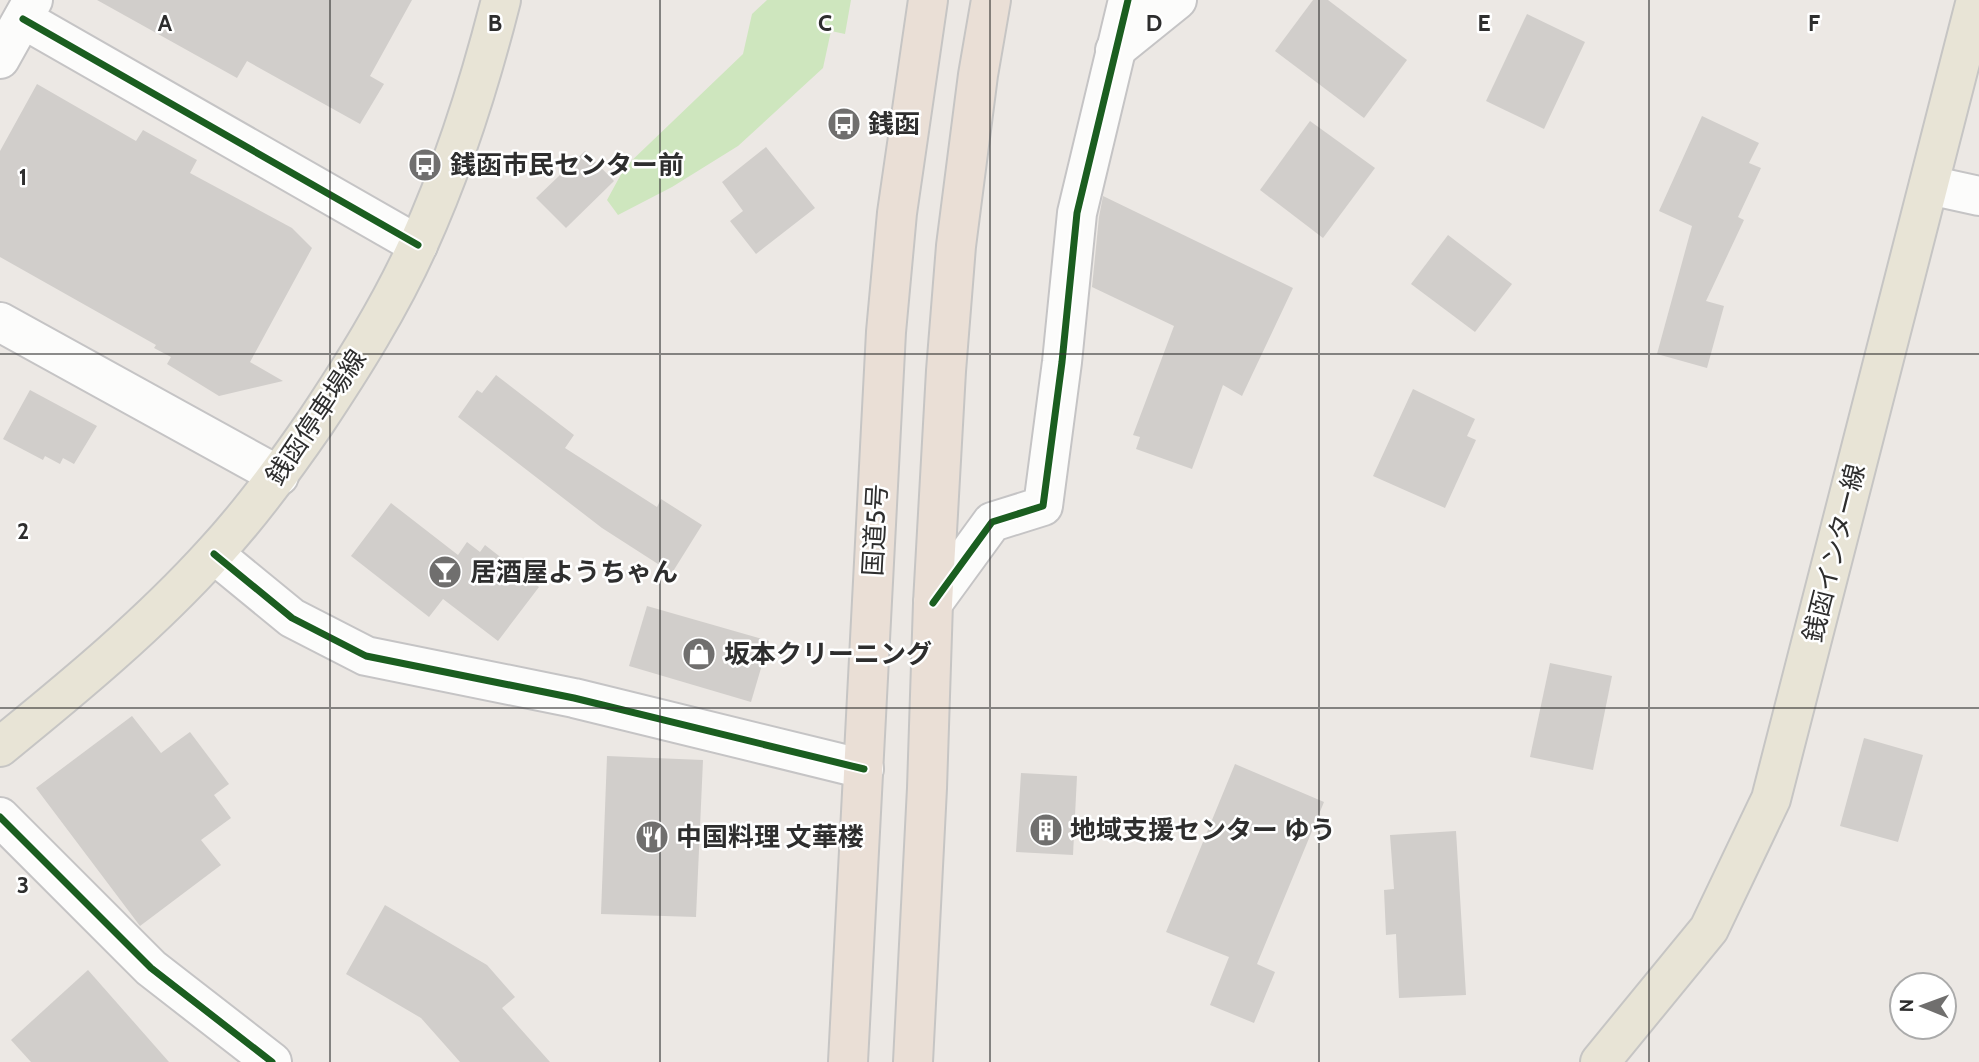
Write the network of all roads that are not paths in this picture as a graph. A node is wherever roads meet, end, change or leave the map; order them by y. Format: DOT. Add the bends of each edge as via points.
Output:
graph roads {
  1 [pos="501,0"];
  2 [pos="928,0"];
  3 [pos="991,0"];
  4 [pos="1128,0"];
  5 [pos="1177,0"];
  6 [pos="1976,0"];
  7 [pos="28,10"];
  8 [pos="1115,50"];
  9 [pos="0,59"];
  10 [pos="1929,184"];
  11 [pos="1979,196"];
  12 [pos="418,245"];
  13 [pos="0,321"];
  14 [pos="279,476"];
  15 [pos="214,554"];
  16 [pos="933,603"];
  17 [pos="0,747"];
  18 [pos="864,769"];
  19 [pos="0,817"];
  20 [pos="272,1062"];
  21 [pos="848,1062"];
  22 [pos="914,1062"];
  23 [pos="1600,1062"];
  1 -- 12 [label="main road, 銭函停車場線" via="452,163"];
  2 -- 18 [label="highway, 国道5号" via="897,214 886,332"];
  3 -- 16 [label="highway" via="956,246"];
  4 -- 8 [label="street"];
  5 -- 8 [label="street"];
  6 -- 10 [label="main road, 銭函インター線"];
  7 -- 9 [label="street"];
  7 -- 12 [label="street"];
  8 -- 16 [label="street" via="1077,213 1043,506 992,523"];
  10 -- 11 [label="street"];
  10 -- 23 [label="main road, 銭函インター線" via="1771,799 1709,929"];
  12 -- 14 [label="main road, 銭函停車場線" via="346,376"];
  13 -- 14 [label="street"];
  14 -- 15 [label="main road, 銭函停車場線"];
  15 -- 17 [label="main road, 銭函停車場線" via="150,620"];
  15 -- 18 [label="street" via="292,618 366,656 573,698"];
  16 -- 22 [label="highway"];
  18 -- 21 [label="highway, 国道5号"];
  19 -- 20 [label="street" via="151,968"];
}
